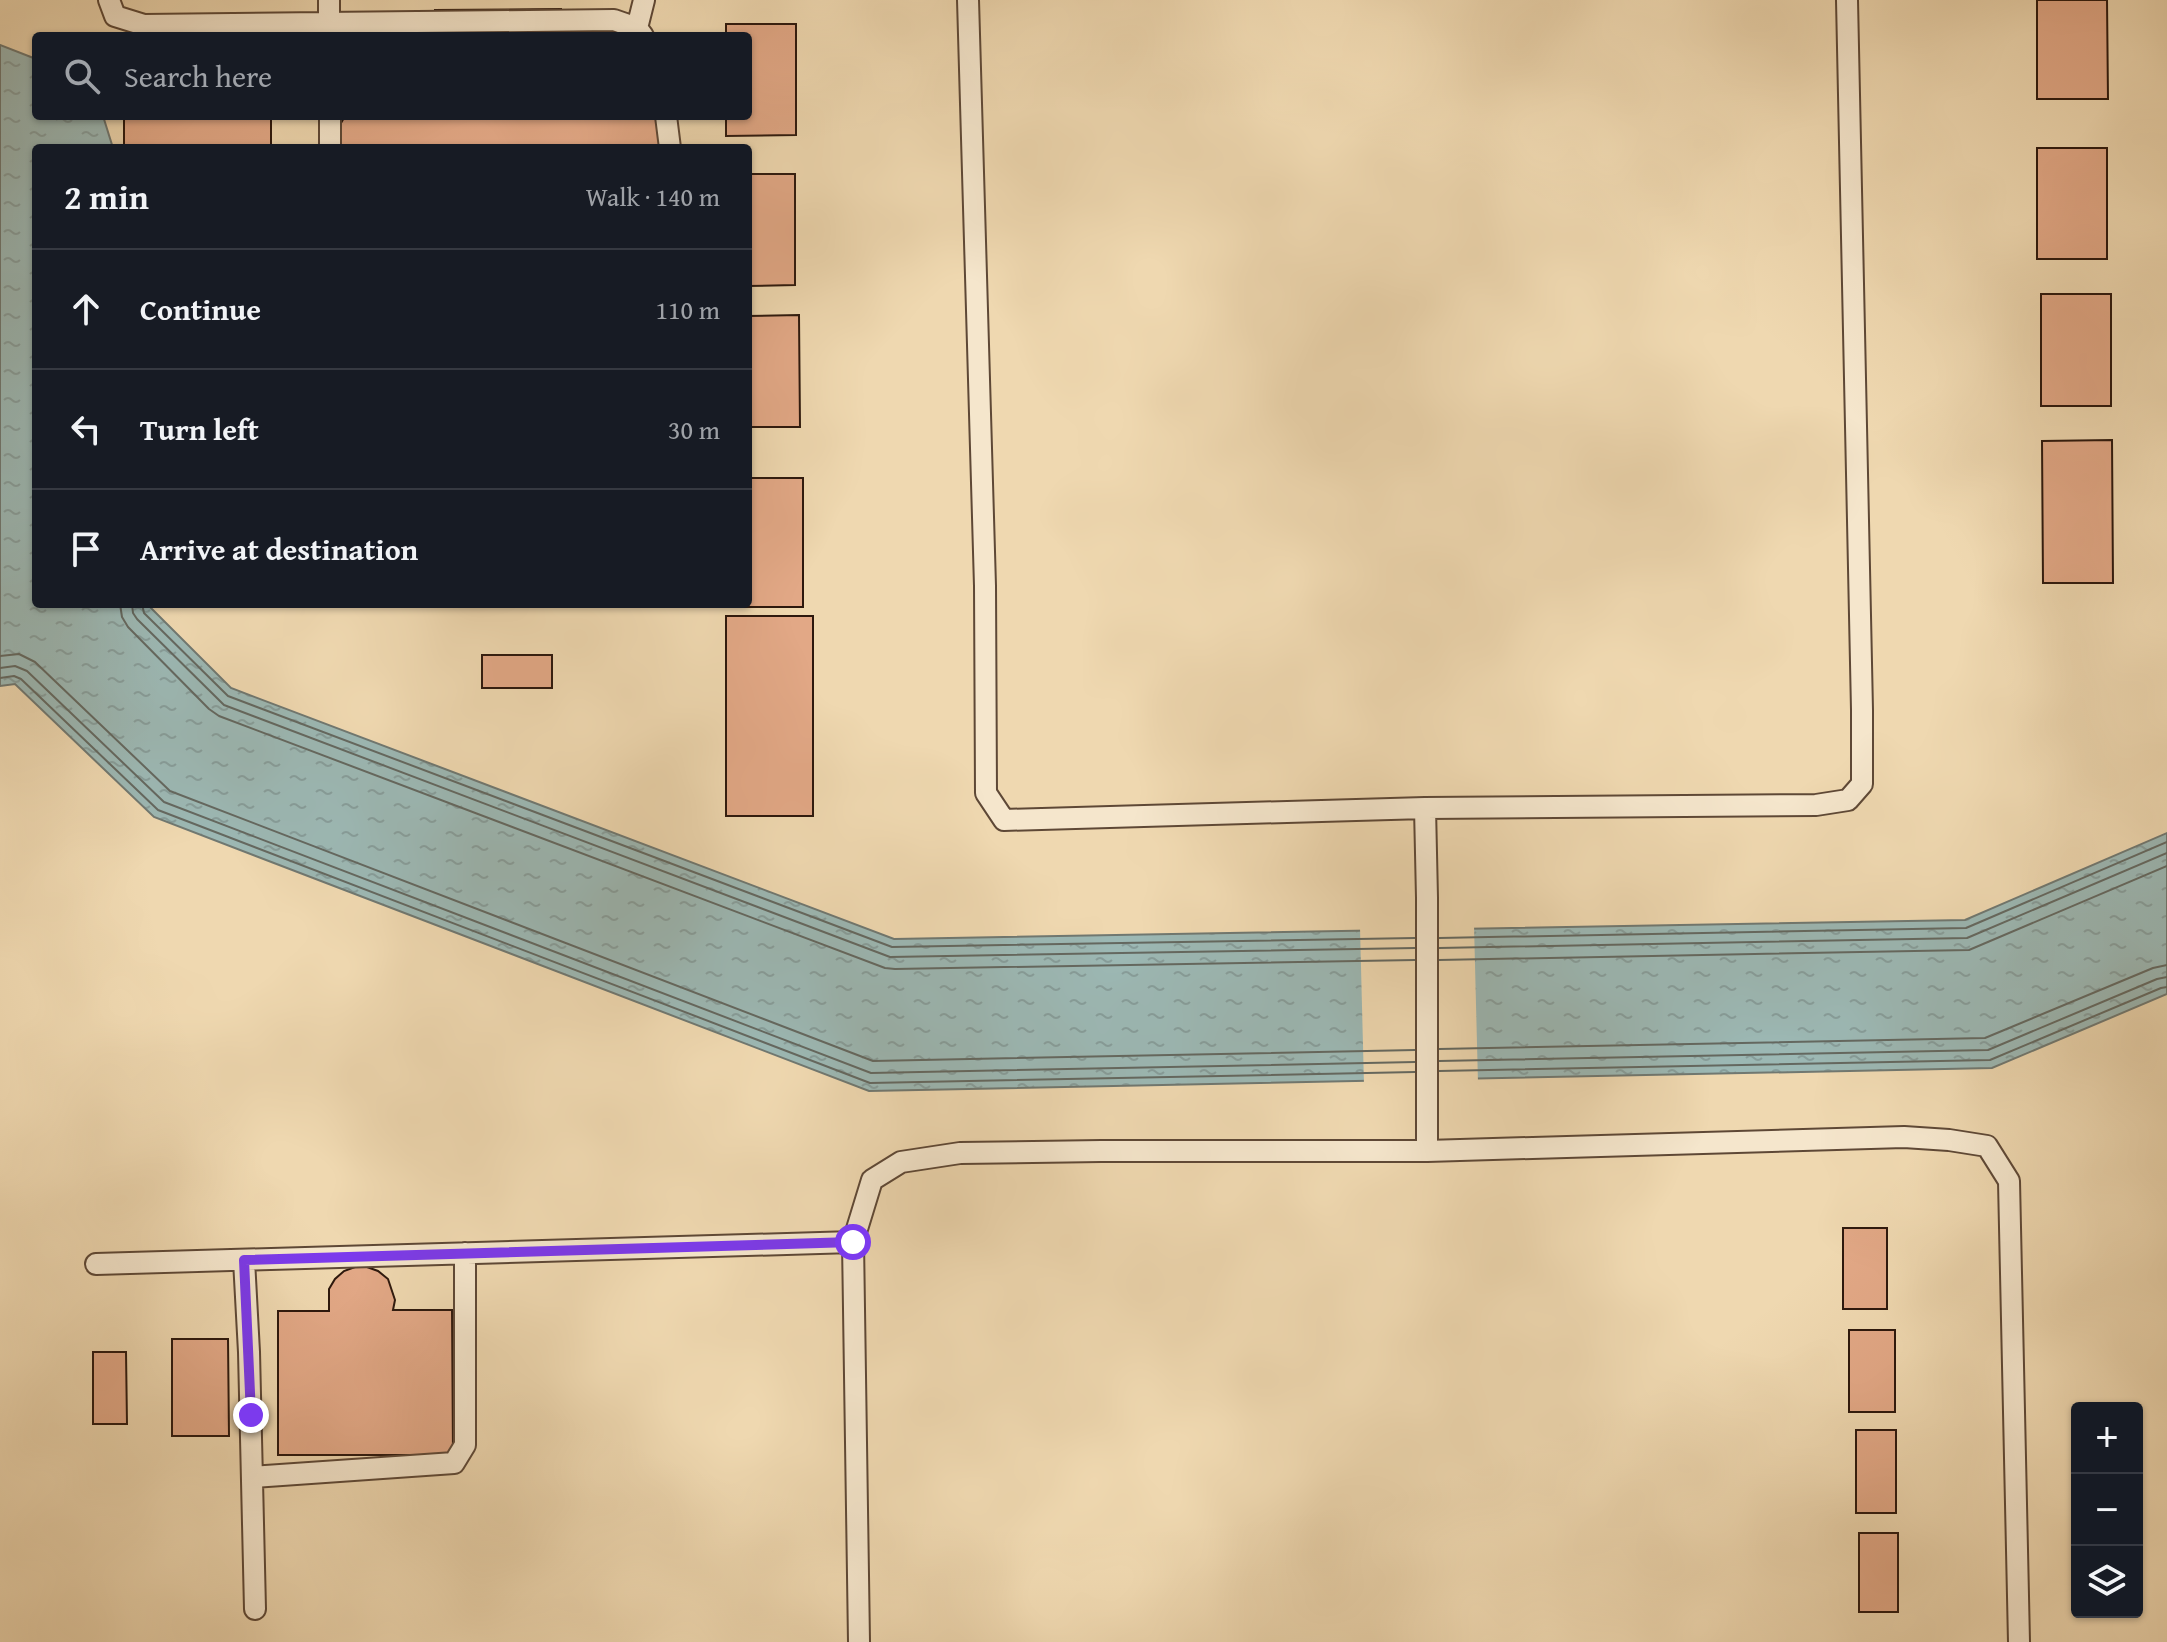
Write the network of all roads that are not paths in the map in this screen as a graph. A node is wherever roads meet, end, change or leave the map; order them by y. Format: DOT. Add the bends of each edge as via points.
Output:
graph roads {
  1 [pos="109,0"];
  2 [pos="329,0"];
  3 [pos="644,0"];
  4 [pos="968,0"];
  5 [pos="1847,0"];
  6 [pos="329,30"];
  7 [pos="640,32"];
  8 [pos="330,120"];
  9 [pos="666,120"];
  10 [pos="330,144"];
  11 [pos="670,144"];
  12 [pos="1425,808"];
  13 [pos="1427,1141"];
  14 [pos="853,1242"];
  15 [pos="465,1253"];
  16 [pos="244,1260"];
  17 [pos="96,1264"];
  18 [pos="252,1477"];
  19 [pos="255,1609"];
  20 [pos="859,1642"];
  21 [pos="2019,1642"];
  1 -- 6 [label="lane" via="115,16 144,25"];
  2 -- 6 [label="lane"];
  3 -- 7 [label="lane"];
  4 -- 12 [label="lane" via="986,793 1004,820"];
  5 -- 12 [label="lane" via="1862,784 1848,800 1816,805"];
  6 -- 7 [label="lane" via="614,20"];
  8 -- 10 [label="lane"];
  9 -- 11 [label="lane"];
  12 -- 13 [label="lane"];
  13 -- 14 [label="lane" via="960,1153 901,1162 872,1180"];
  13 -- 21 [label="lane" via="1904,1137 1987,1146 2009,1181"];
  14 -- 15 [label="lane"];
  14 -- 20 [label="lane"];
  15 -- 16 [label="lane"];
  15 -- 18 [label="lane" via="465,1445 454,1463"];
  16 -- 17 [label="lane"];
  16 -- 18 [label="lane"];
  18 -- 19 [label="lane"];
}
